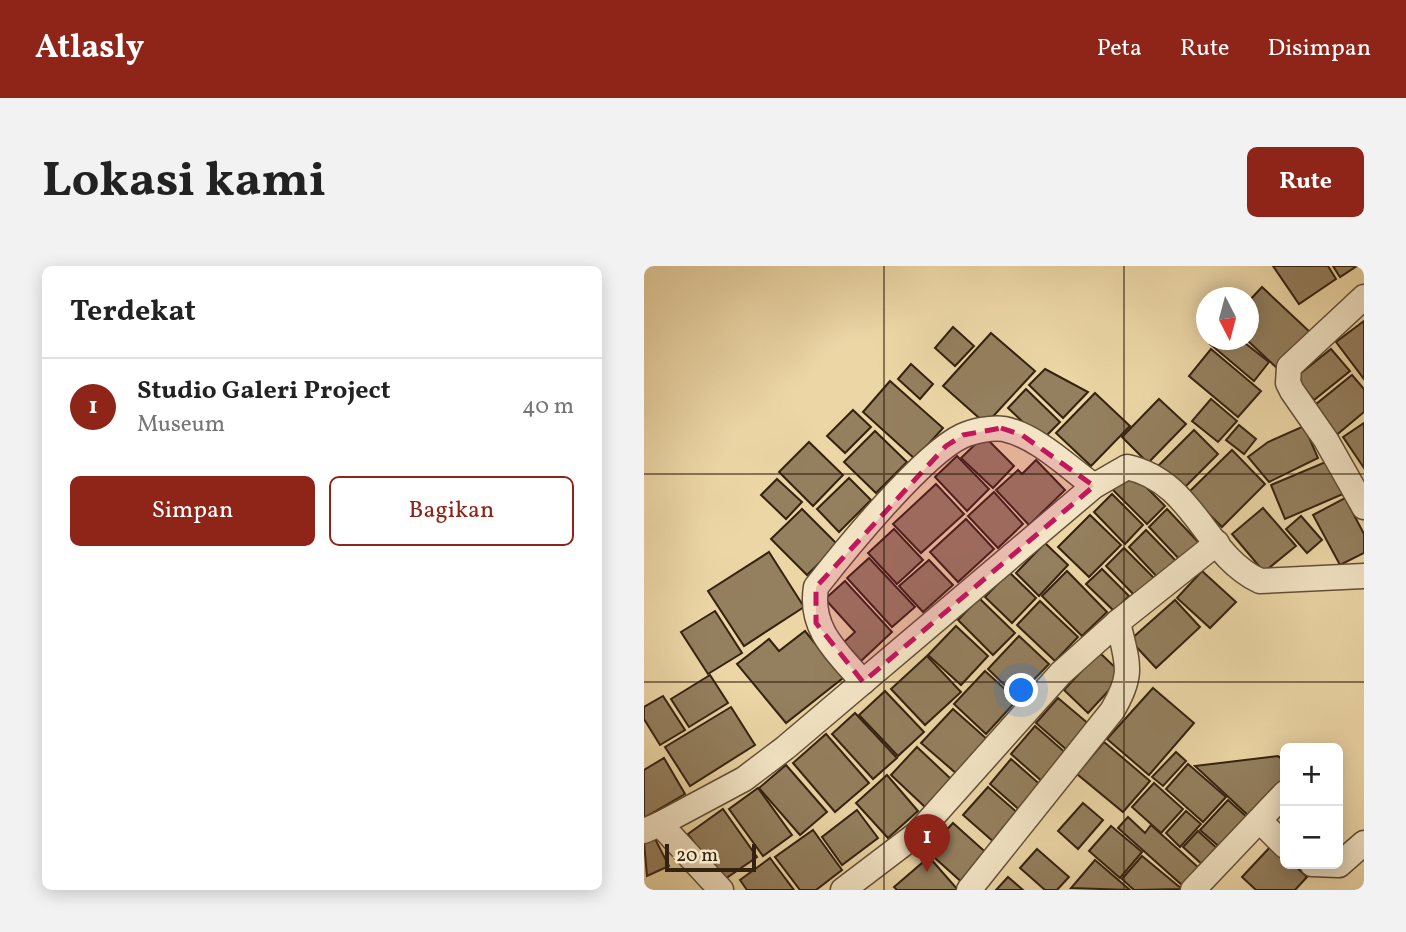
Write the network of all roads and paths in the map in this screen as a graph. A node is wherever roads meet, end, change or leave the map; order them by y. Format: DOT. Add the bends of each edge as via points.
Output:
graph roads {
  1 [pos="1364,297"];
  2 [pos="1094,486"];
  3 [pos="1364,507"];
  4 [pos="1217,543"];
  5 [pos="1364,576"];
  6 [pos="1118,622"];
  7 [pos="863,682"];
  8 [pos="1280,799"];
  9 [pos="1260,821"];
  10 [pos="652,827"];
  11 [pos="1280,841"];
  12 [pos="1364,843"];
  13 [pos="1343,861"];
  14 [pos="721,890"];
  15 [pos="843,890"];
  16 [pos="969,890"];
  17 [pos="1193,890"];
  1 -- 3 [label="street" via="1289,367 1288,376 1292,391"];
  2 -- 4 [label="street" via="1127,467 1144,470 1173,489"];
  2 -- 7 [label="street"];
  2 -- 7 [label="street" via="1022,435 1001,428 963,436 946,446 908,482 816,587 816,623"];
  4 -- 5 [label="street" via="1246,575 1260,581"];
  4 -- 6 [label="street"];
  6 -- 15 [label="street" via="1061,673 918,833"];
  6 -- 16 [label="street" via="1129,679 1123,694"];
  7 -- 10 [label="street" via="744,779"];
  8 -- 9 [label="street"];
  9 -- 11 [label="street"];
  9 -- 17 [label="street"];
  10 -- 14 [label="street"];
  12 -- 13 [label="street"];
}
